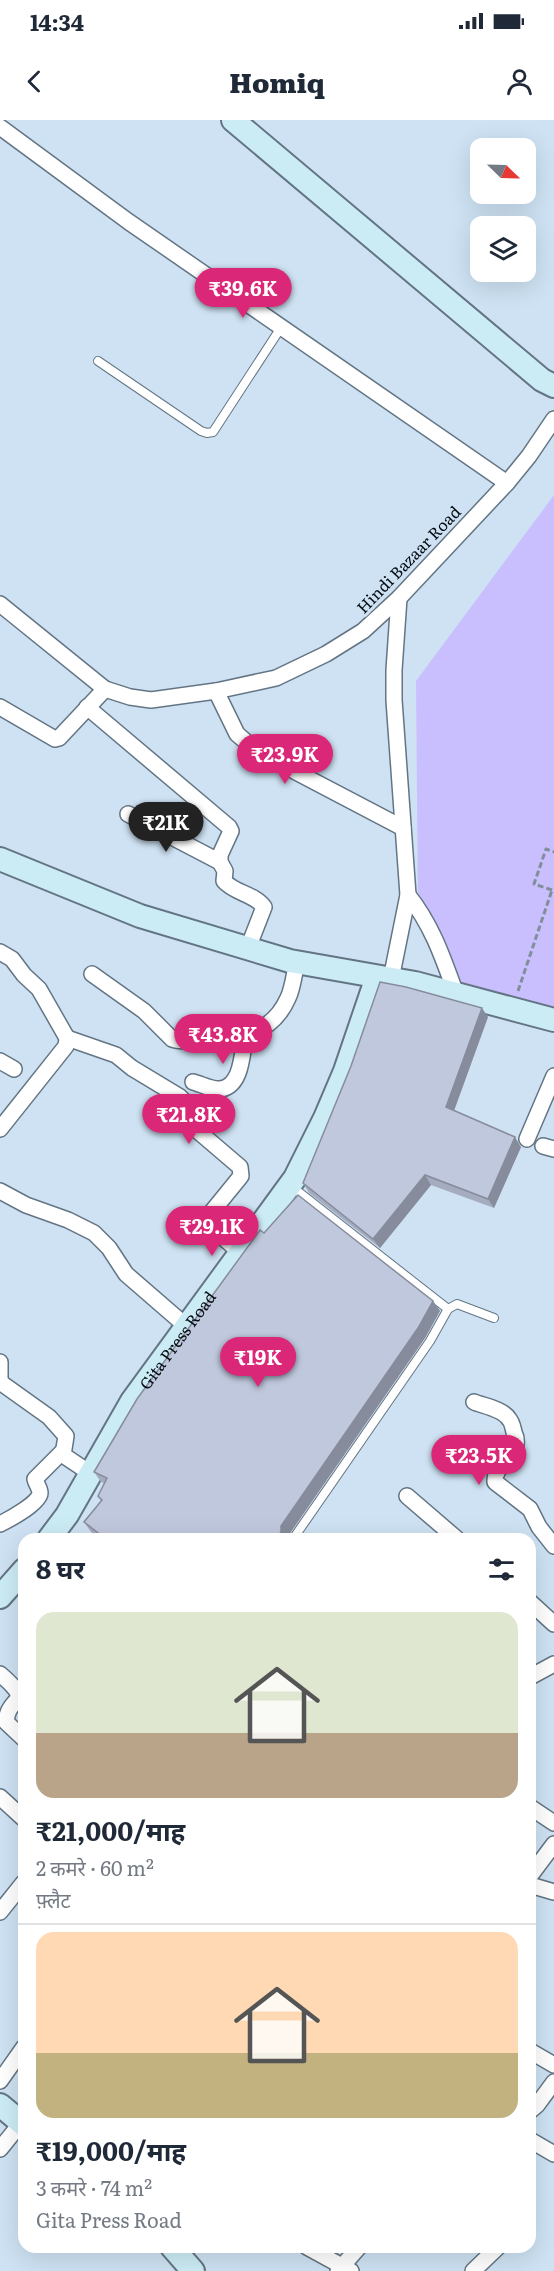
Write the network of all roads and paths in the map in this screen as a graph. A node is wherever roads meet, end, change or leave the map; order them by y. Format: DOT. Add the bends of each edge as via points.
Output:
graph roads {
  1 [pos="232,120"];
  2 [pos="0,127"];
  3 [pos="282,327"];
  4 [pos="98,361"];
  5 [pos="554,386"];
  6 [pos="554,419"];
  7 [pos="507,483"];
  8 [pos="399,598"];
  9 [pos="0,604"];
  10 [pos="105,689"];
  11 [pos="216,691"];
  12 [pos="0,707"];
  13 [pos="87,707"];
  14 [pos="128,814"];
  15 [pos="403,828"];
  16 [pos="554,852"];
  17 [pos="0,859"];
  18 [pos="220,862"];
  19 [pos="553,890"];
  20 [pos="408,895"];
  21 [pos="248,948"];
  22 [pos="0,952"];
  23 [pos="297,962"];
  24 [pos="92,974"];
  25 [pos="384,978"];
  26 [pos="456,994"];
  27 [pos="512,1007"];
  28 [pos="554,1020"];
  29 [pos="245,1037"];
  30 [pos="67,1038"];
  31 [pos="0,1061"];
  32 [pos="14,1069"];
  33 [pos="554,1076"];
  34 [pos="193,1082"];
  35 [pos="0,1130"];
  36 [pos="527,1139"];
  37 [pos="290,1185"];
  38 [pos="0,1191"];
  39 [pos="241,1253"];
  40 [pos="448,1309"];
  41 [pos="494,1318"];
  42 [pos="186,1326"];
  43 [pos="0,1362"];
  44 [pos="0,1380"];
  45 [pos="474,1402"];
  46 [pos="63,1451"];
  47 [pos="90,1473"];
  48 [pos="407,1496"];
  49 [pos="554,1520"];
  50 [pos="0,1524"];
  51 [pos="54,1533"];
  52 [pos="297,1533"];
  53 [pos="450,1533"];
  54 [pos="549,1540"];
  55 [pos="18,1577"];
  56 [pos="0,1597"];
  57 [pos="536,1608"];
  58 [pos="554,1624"];
  59 [pos="554,1664"];
  60 [pos="0,1674"];
  61 [pos="536,1674"];
  62 [pos="18,1691"];
  63 [pos="18,1699"];
  64 [pos="18,1733"];
  65 [pos="0,1797"];
  66 [pos="536,1811"];
  67 [pos="18,1814"];
  68 [pos="554,1823"];
  69 [pos="554,1844"];
  70 [pos="536,1868"];
  71 [pos="536,1887"];
  72 [pos="18,1890"];
  73 [pos="554,1892"];
  74 [pos="0,1912"];
  75 [pos="536,2054"];
  76 [pos="18,2055"];
  77 [pos="554,2065"];
  78 [pos="0,2080"];
  79 [pos="554,2082"];
  80 [pos="0,2105"];
  81 [pos="536,2106"];
  82 [pos="18,2120"];
  83 [pos="18,2129"];
  84 [pos="536,2144"];
  85 [pos="0,2149"];
  86 [pos="554,2154"];
  87 [pos="177,2253"];
  88 [pos="317,2253"];
  89 [pos="355,2253"];
  90 [pos="492,2253"];
  91 [pos="343,2269"];
  92 [pos="193,2271"];
  93 [pos="473,2271"];
  1 -- 5 [label="main road" via="542,380"];
  2 -- 3 [label="street"];
  3 -- 4 [label="lane" via="213,432 201,431"];
  3 -- 7 [label="street"];
  6 -- 7 [label="street, Hindi Bazaar Road"];
  7 -- 8 [label="street, Hindi Bazaar Road"];
  8 -- 11 [label="street, Hindi Bazaar Road" via="363,631 326,654 276,678"];
  8 -- 15 [label="street" via="394,700"];
  9 -- 10 [label="street, Hindi Bazaar Road"];
  10 -- 11 [label="street, Hindi Bazaar Road" via="152,700"];
  10 -- 13 [label="street"];
  11 -- 15 [label="street" via="237,734 258,752"];
  12 -- 13 [label="street" via="55,739"];
  13 -- 18 [label="street" via="226,822 231,831"];
  14 -- 18 [label="street"];
  15 -- 20 [label="street"];
  16 -- 19 [label="path" via="546,849 534,884"];
  17 -- 21 [label="main road" via="140,916"];
  18 -- 21 [label="street" via="228,886 264,907"];
  19 -- 27 [label="path"];
  20 -- 25 [label="street"];
  20 -- 26 [label="street" via="433,932"];
  21 -- 23 [label="main road"];
  22 -- 30 [label="street" via="12,958 39,989"];
  23 -- 25 [label="main road"];
  23 -- 29 [label="street" via="284,1005 272,1021"];
  24 -- 29 [label="street" via="144,1011 172,1039 216,1041"];
  25 -- 26 [label="main road"];
  25 -- 37 [label="main road, Gita Press Road" via="310,1152"];
  26 -- 27 [label="main road"];
  27 -- 28 [label="main road"];
  29 -- 34 [label="street" via="238,1074 228,1087 215,1089"];
  30 -- 35 [label="street" via="66,1046"];
  30 -- 39 [label="street" via="116,1055 180,1097 192,1126 240,1167 240,1176 206,1219"];
  31 -- 32 [label="street"];
  33 -- 36 [label="street"];
  37 -- 39 [label="main road, Gita Press Road"];
  37 -- 40 [label="lane"];
  38 -- 42 [label="street" via="94,1233 126,1274"];
  39 -- 42 [label="main road, Gita Press Road"];
  40 -- 41 [label="lane" via="457,1304"];
  40 -- 52 [label="lane"];
  42 -- 47 [label="main road, Gita Press Road" via="132,1401"];
  43 -- 44 [label="street"];
  44 -- 46 [label="street" via="55,1422 66,1436"];
  45 -- 54 [label="street" via="510,1419 518,1446 496,1474 495,1482 530,1509"];
  46 -- 47 [label="street"];
  46 -- 50 [label="street" via="35,1479 38,1498"];
  47 -- 51 [label="main road, Gita Press Road"];
  48 -- 53 [label="street"];
  49 -- 54 [label="street"];
  55 -- 56 [label="main road"];
  57 -- 58 [label="street"];
  59 -- 61 [label="street"];
  60 -- 62 [label="street"];
  63 -- 64 [label="street" via="6,1722"];
  65 -- 67 [label="street"];
  66 -- 68 [label="street"];
  69 -- 70 [label="street"];
  71 -- 73 [label="street"];
  72 -- 74 [label="street"];
  75 -- 77 [label="street"];
  76 -- 78 [label="street"];
  79 -- 81 [label="street"];
  80 -- 82 [label="main road"];
  83 -- 85 [label="street"];
  84 -- 86 [label="street"];
  87 -- 92 [label="main road"];
  88 -- 91 [label="street"];
  89 -- 91 [label="street"];
  90 -- 93 [label="street"];
}
